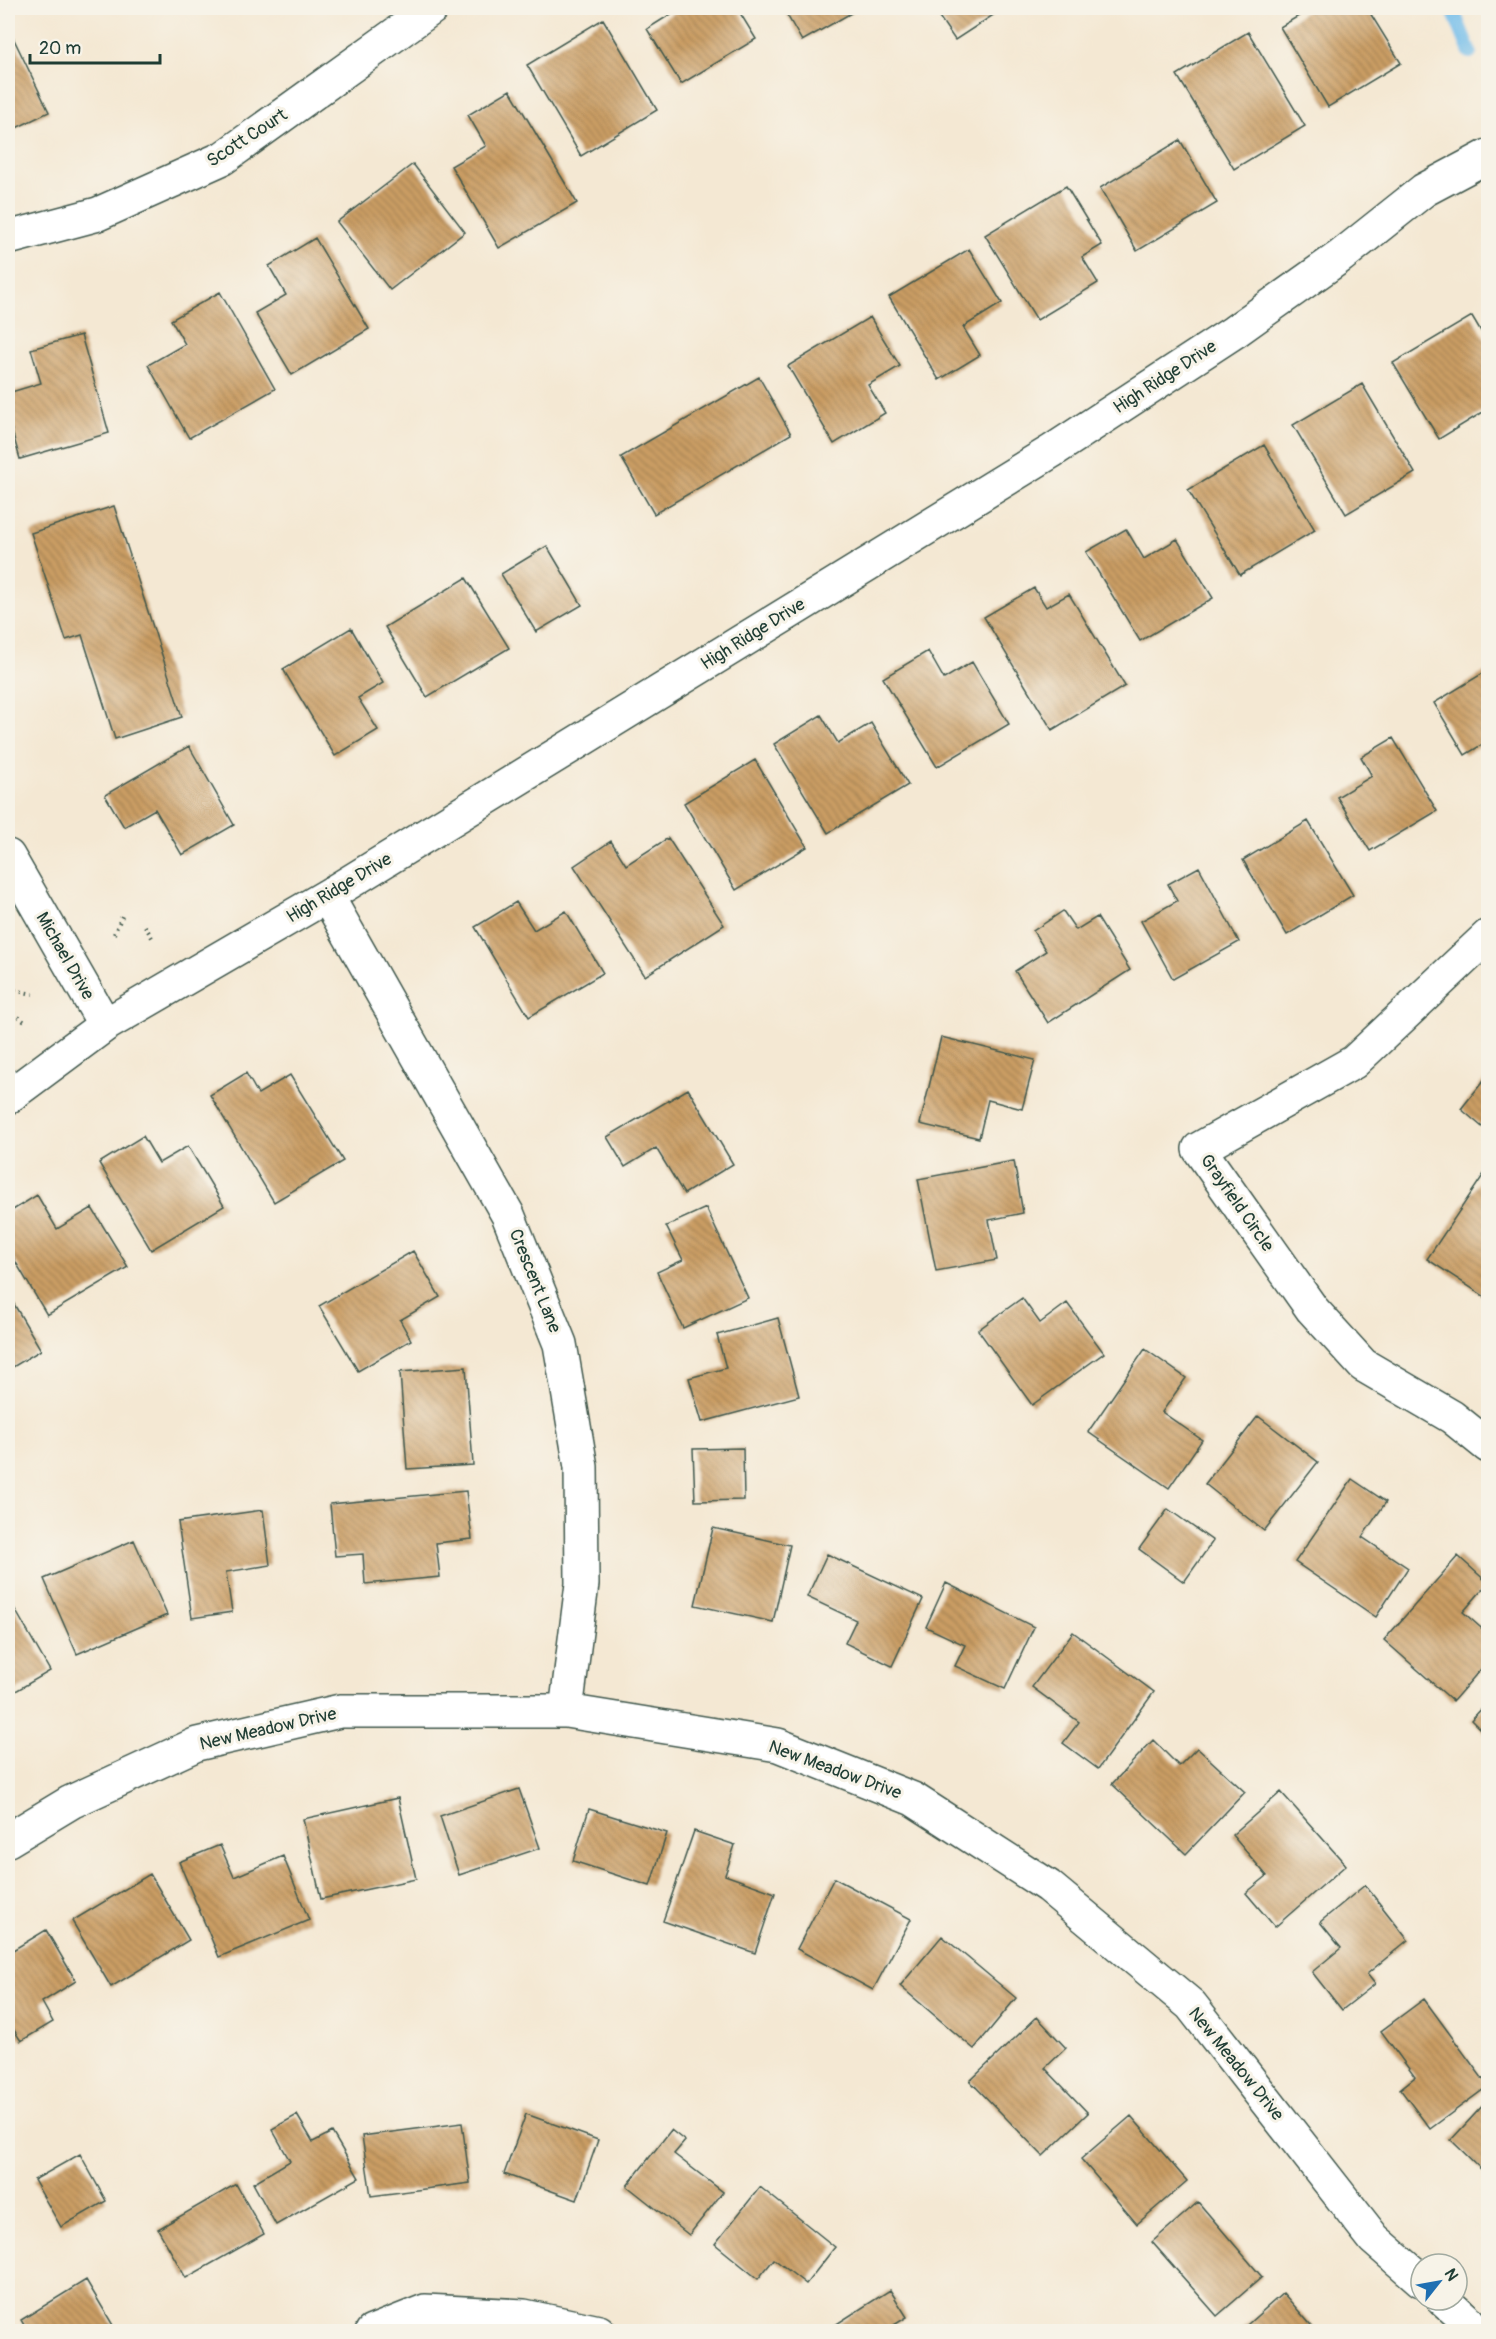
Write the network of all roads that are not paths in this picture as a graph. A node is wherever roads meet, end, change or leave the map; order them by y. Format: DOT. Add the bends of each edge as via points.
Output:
graph roads {
  1 [pos="432,8"];
  2 [pos="1488,156"];
  3 [pos="8,238"];
  4 [pos="8,856"];
  5 [pos="327,896"];
  6 [pos="1488,936"];
  7 [pos="105,1026"];
  8 [pos="8,1097"];
  9 [pos="1488,1446"];
  10 [pos="566,1711"];
  11 [pos="8,1840"];
  12 [pos="1409,2270"];
  13 [pos="1458,2312"];
  14 [pos="372,2331"];
  15 [pos="599,2331"];
  16 [pos="1480,2331"];
  1 -- 3 [label="street, Scott Court" via="223,158 98,214"];
  2 -- 5 [label="street, High Ridge Drive" via="1424,190 1341,256 1234,332 1052,451"];
  4 -- 7 [label="street, Michael Drive"];
  5 -- 7 [label="street, High Ridge Drive"];
  5 -- 10 [label="street, Crescent Lane" via="508,1215 560,1344 581,1467 582,1584"];
  6 -- 9 [label="street, Grayfield Circle" via="1354,1062 1199,1149 1312,1309 1363,1365 1452,1417"];
  7 -- 8 [label="street, High Ridge Drive"];
  10 -- 11 [label="street, New Meadow Drive" via="340,1711 197,1743 71,1802"];
  10 -- 12 [label="street, New Meadow Drive" via="778,1745 914,1799 1048,1886 1191,2005 1374,2239"];
  13 -- 16 [label="street"];
  14 -- 15 [label="street" via="425,2311 524,2316"];
}
